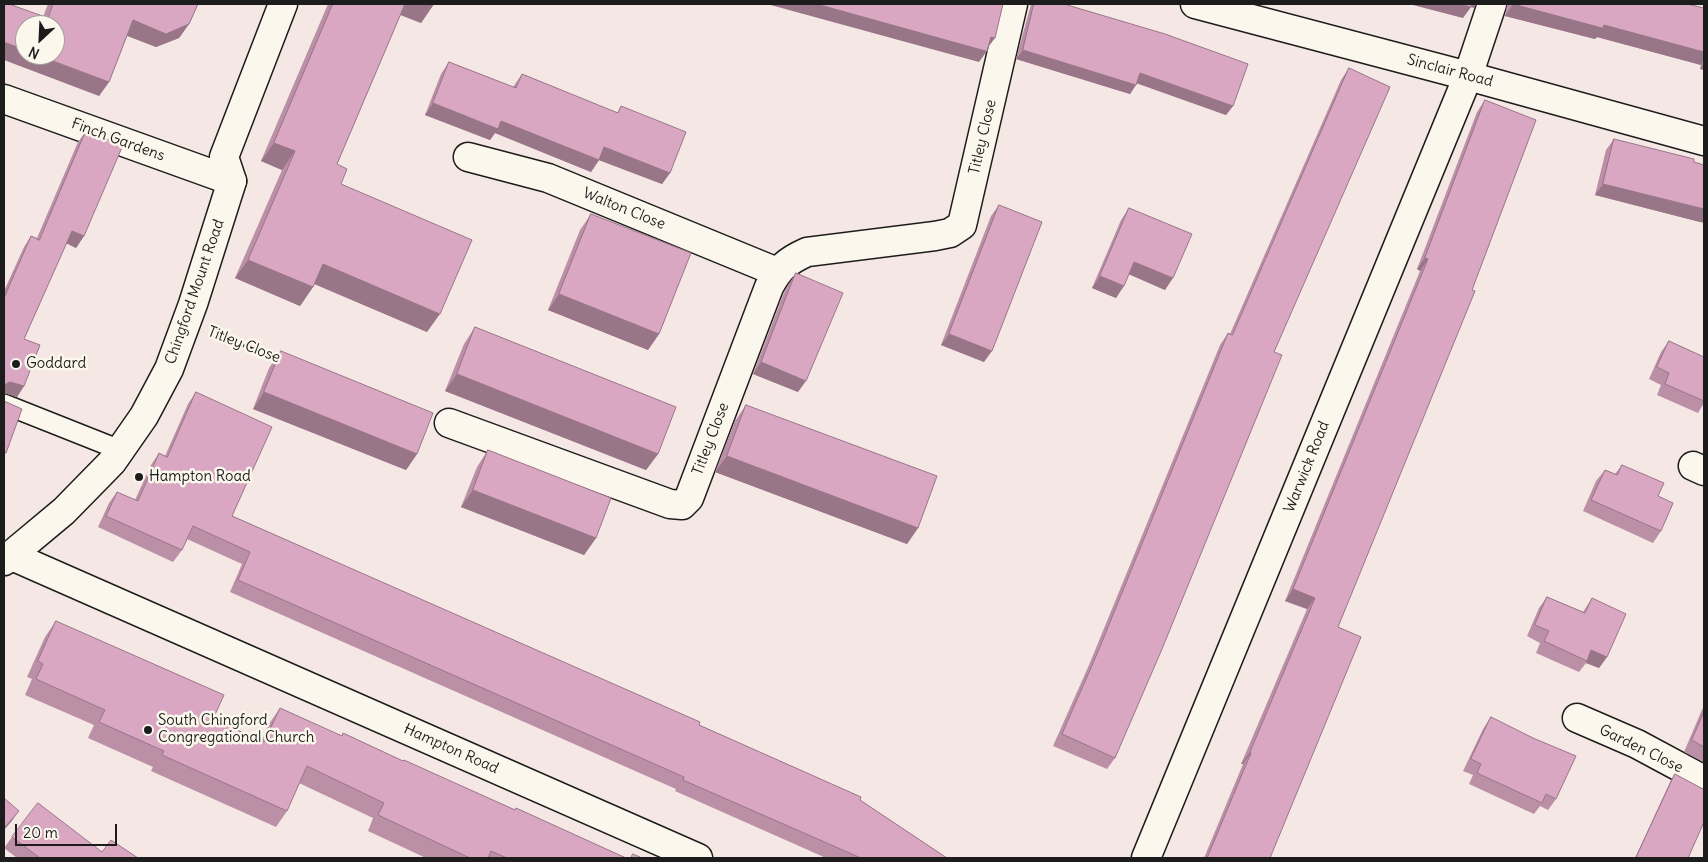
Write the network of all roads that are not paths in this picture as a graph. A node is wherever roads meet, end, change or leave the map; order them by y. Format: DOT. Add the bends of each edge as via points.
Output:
graph roads {
  1 [pos="283,4"];
  2 [pos="1013,4"];
  3 [pos="1194,4"];
  4 [pos="1492,4"];
  5 [pos="1468,76"];
  6 [pos="4,99"];
  7 [pos="1704,141"];
  8 [pos="468,157"];
  9 [pos="232,181"];
  10 [pos="777,272"];
  11 [pos="4,404"];
  12 [pos="449,423"];
  13 [pos="120,450"];
  14 [pos="8,558"];
  15 [pos="1577,718"];
  16 [pos="1704,780"];
  17 [pos="698,858"];
  18 [pos="1146,858"];
  1 -- 9 [label="street" via="224,157"];
  2 -- 10 [label="street, Titley Close" via="962,225 950,233 935,236 807,252 790,260"];
  3 -- 5 [label="street, Sinclair Road"];
  4 -- 5 [label="street, Warwick Road"];
  5 -- 7 [label="street, Sinclair Road"];
  5 -- 18 [label="street, Warwick Road"];
  6 -- 9 [label="street, Finch Gardens"];
  8 -- 10 [label="street, Walton Close" via="548,178"];
  9 -- 13 [label="street, Chingford Mount Road" via="169,369 144,416"];
  10 -- 12 [label="street, Titley Close" via="768,287 689,498 682,505 670,504"];
  11 -- 13 [label="lane"];
  13 -- 14 [label="street, Chingford Mount Road" via="64,511"];
  14 -- 17 [label="street, Hampton Road"];
  15 -- 16 [label="street, Garden Close" via="1637,744"];
}
